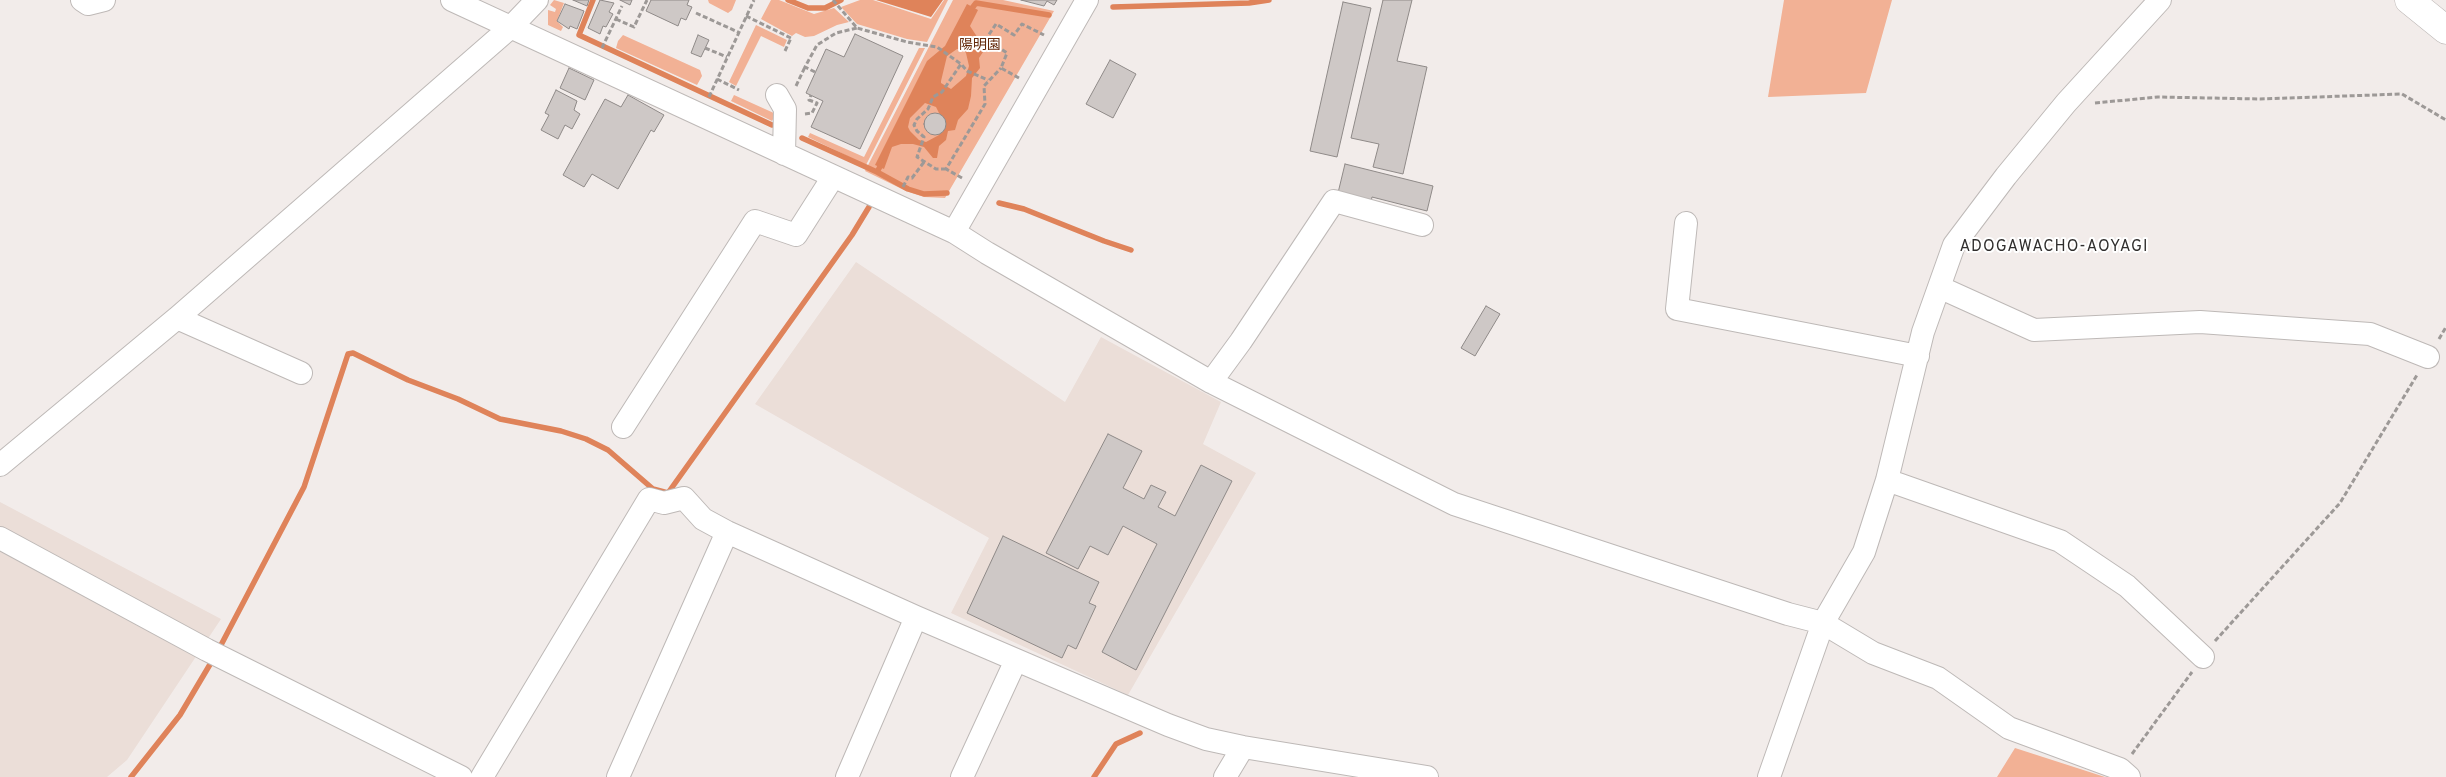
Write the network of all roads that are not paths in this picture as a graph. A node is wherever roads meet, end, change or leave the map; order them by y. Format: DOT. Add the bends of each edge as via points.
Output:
graph roads {
  1 [pos="82,0"];
  2 [pos="104,0"];
  3 [pos="452,0"];
  4 [pos="537,0"];
  5 [pos="1086,0"];
  6 [pos="2160,0"];
  7 [pos="2409,0"];
  8 [pos="512,26"];
  9 [pos="2446,30"];
  10 [pos="777,95"];
  11 [pos="784,154"];
  12 [pos="833,176"];
  13 [pos="1686,223"];
  14 [pos="1422,224"];
  15 [pos="954,232"];
  16 [pos="1939,287"];
  17 [pos="177,318"];
  18 [pos="1918,356"];
  19 [pos="2428,357"];
  20 [pos="301,373"];
  21 [pos="1211,382"];
  22 [pos="623,427"];
  23 [pos="0,465"];
  24 [pos="1887,480"];
  25 [pos="726,532"];
  26 [pos="0,538"];
  27 [pos="916,618"];
  28 [pos="1823,623"];
  29 [pos="2203,656"];
  30 [pos="1016,660"];
  31 [pos="1243,747"];
  32 [pos="2125,773"];
  33 [pos="461,777"];
  34 [pos="482,777"];
  35 [pos="618,777"];
  36 [pos="847,777"];
  37 [pos="962,777"];
  38 [pos="1225,777"];
  39 [pos="1427,777"];
  40 [pos="1769,777"];
  1 -- 2 [label="street" via="88,4"];
  3 -- 8 [label="street"];
  4 -- 8 [label="street"];
  5 -- 15 [label="street"];
  6 -- 16 [label="street" via="2066,103 2006,176 1954,245"];
  7 -- 9 [label="highway"];
  8 -- 11 [label="street"];
  8 -- 17 [label="street"];
  10 -- 11 [label="street" via="785,109"];
  11 -- 12 [label="street"];
  12 -- 15 [label="street"];
  12 -- 22 [label="street" via="796,235 755,221"];
  13 -- 18 [label="street" via="1677,309"];
  14 -- 21 [label="street" via="1334,202"];
  15 -- 21 [label="street"];
  16 -- 18 [label="street"];
  16 -- 19 [label="street" via="2034,330 2200,322 2370,334"];
  17 -- 20 [label="street"];
  17 -- 23 [label="street"];
  18 -- 24 [label="street"];
  21 -- 28 [label="street" via="1454,504"];
  24 -- 28 [label="street" via="1864,552"];
  24 -- 29 [label="street" via="2060,541 2126,586"];
  25 -- 27 [label="street"];
  25 -- 34 [label="street" via="703,519 684,498 664,503 648,499"];
  25 -- 35 [label="street"];
  26 -- 33 [label="street" via="207,650"];
  27 -- 30 [label="street"];
  27 -- 36 [label="street"];
  28 -- 32 [label="street" via="1873,654 1938,678 2009,728"];
  28 -- 40 [label="street"];
  30 -- 31 [label="street" via="1206,740"];
  30 -- 37 [label="street"];
  31 -- 38 [label="street"];
  31 -- 39 [label="street"];
}
